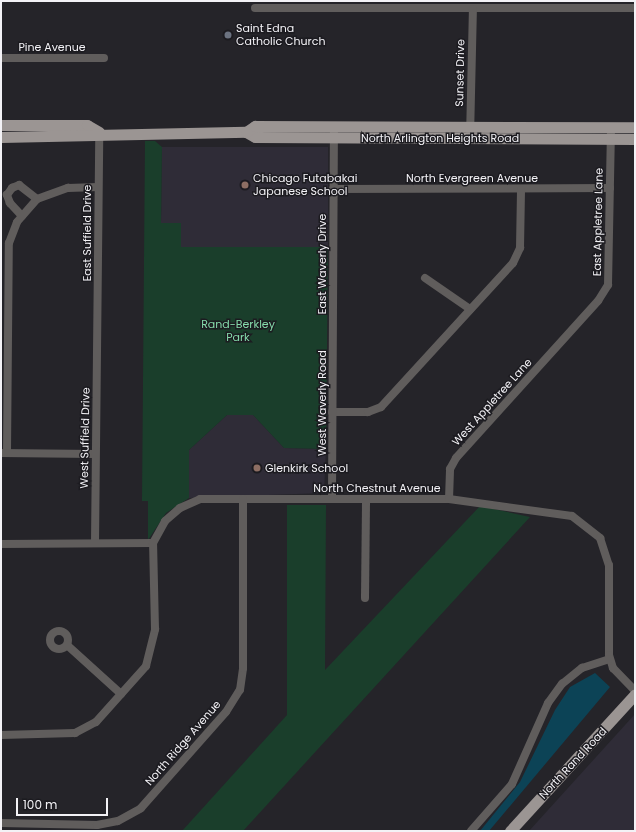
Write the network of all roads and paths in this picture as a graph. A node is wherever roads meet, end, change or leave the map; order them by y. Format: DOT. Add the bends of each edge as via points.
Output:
graph roads {
  1 [pos="323,4"];
  2 [pos="586,4"];
  3 [pos="456,5"];
  4 [pos="255,8"];
  5 [pos="635,8"];
  6 [pos="473,9"];
  7 [pos="1,58"];
  8 [pos="104,58"];
  9 [pos="1,125"];
  10 [pos="611,127"];
  11 [pos="635,127"];
  12 [pos="99,132"];
  13 [pos="334,132"];
  14 [pos="470,133"];
  15 [pos="1,137"];
  16 [pos="611,139"];
  17 [pos="635,139"];
  18 [pos="98,187"];
  19 [pos="610,188"];
  20 [pos="333,189"];
  21 [pos="520,190"];
  22 [pos="37,199"];
  23 [pos="22,216"];
  24 [pos="425,278"];
  25 [pos="470,310"];
  26 [pos="572,329"];
  27 [pos="333,330"];
  28 [pos="98,333"];
  29 [pos="332,412"];
  30 [pos="4,453"];
  31 [pos="95,454"];
  32 [pos="243,499"];
  33 [pos="332,499"];
  34 [pos="449,499"];
  35 [pos="366,501"];
  36 [pos="95,543"];
  37 [pos="153,543"];
  38 [pos="1,544"];
  39 [pos="365,598"];
  40 [pos="67,645"];
  41 [pos="610,659"];
  42 [pos="635,693"];
  43 [pos="121,694"];
  44 [pos="1,735"];
  45 [pos="1,823"];
  46 [pos="471,831"];
  47 [pos="510,831"];
  1 -- 3 [label="street"];
  1 -- 4 [label="street"];
  2 -- 5 [label="street"];
  2 -- 6 [label="street"];
  3 -- 6 [label="street"];
  6 -- 14 [label="street, Sunset Drive"];
  7 -- 8 [label="street, Pine Avenue"];
  9 -- 12 [label="main road, North Arlington Heights Road" via="87,126"];
  10 -- 11 [label="main road, North Arlington Heights Road"];
  10 -- 14 [label="main road, North Arlington Heights Road"];
  10 -- 16 [label="street, East Appletree Lane"];
  12 -- 13 [label="main road, North Arlington Heights Road" via="246,132 255,137"];
  12 -- 15 [label="main road, North Arlington Heights Road" via="86,136"];
  12 -- 18 [label="street, East Suffield Drive"];
  13 -- 14 [label="main road, North Arlington Heights Road"];
  13 -- 20 [label="street, East Waverly Drive"];
  14 -- 16 [label="main road, North Arlington Heights Road"];
  16 -- 17 [label="main road, North Arlington Heights Road"];
  16 -- 19 [label="street, East Appletree Lane"];
  18 -- 22 [label="street" via="68,188"];
  18 -- 28 [label="street, East Suffield Drive"];
  19 -- 21 [label="street, North Evergreen Avenue"];
  19 -- 26 [label="street, East Appletree Lane" via="608,286"];
  20 -- 21 [label="street, North Evergreen Avenue"];
  20 -- 27 [label="street, East Waverly Drive"];
  21 -- 25 [label="street" via="520,248 514,263"];
  22 -- 23 [label="street"];
  22 -- 23 [label="street" via="19,185 12,188 7,195 10,203"];
  23 -- 30 [label="street" via="9,243"];
  24 -- 25 [label="street"];
  25 -- 29 [label="street" via="381,407 368,412"];
  26 -- 34 [label="street, West Appletree Lane" via="456,458 450,469"];
  27 -- 29 [label="street, West Waverly Road"];
  28 -- 31 [label="street, West Suffield Drive"];
  29 -- 33 [label="street, West Waverly Road"];
  30 -- 31 [label="street"];
  31 -- 36 [label="street, West Suffield Drive"];
  32 -- 33 [label="street, North Chestnut Avenue"];
  32 -- 37 [label="street, North Chestnut Avenue" via="200,499 180,508 165,521"];
  32 -- 45 [label="street, North Ridge Avenue" via="243,668 240,690 226,712 141,808 118,821 97,825"];
  33 -- 35 [label="street, North Chestnut Avenue"];
  34 -- 35 [label="street, North Chestnut Avenue"];
  34 -- 41 [label="street, North Chestnut Avenue" via="572,516 600,538 609,565"];
  35 -- 39 [label="street"];
  36 -- 37 [label="street"];
  36 -- 38 [label="street"];
  37 -- 43 [label="street" via="155,629 152,651 146,666"];
  40 -- 43 [label="street"];
  41 -- 42 [label="street, North Chestnut Avenue" via="612,668"];
  41 -- 46 [label="street" via="582,668 562,684 548,703 512,784"];
  42 -- 47 [label="main road, North Rand Road"];
  43 -- 44 [label="street" via="96,722 75,733"];
}
